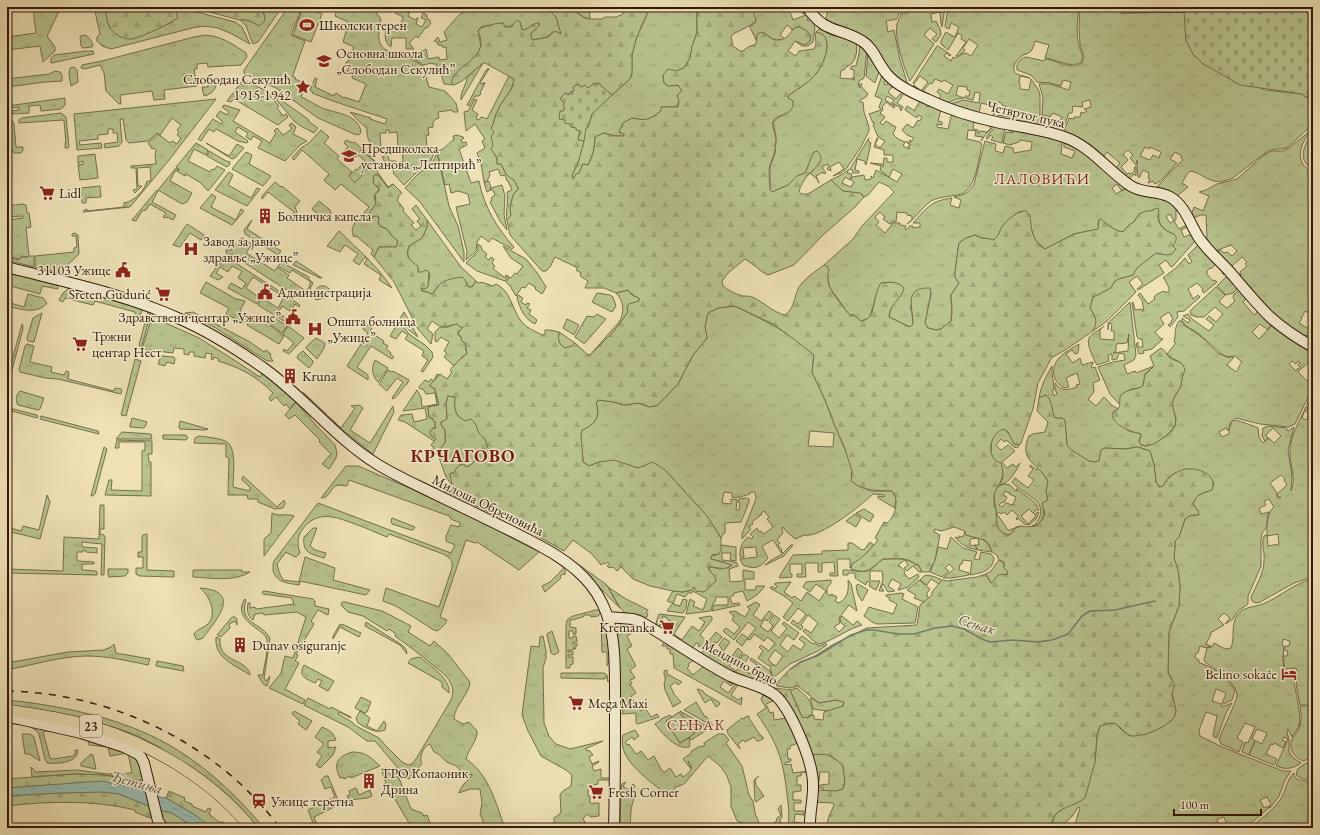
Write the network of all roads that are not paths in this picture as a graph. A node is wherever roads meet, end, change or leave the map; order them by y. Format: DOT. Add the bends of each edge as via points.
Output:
graph roads {
  1 [pos="807,7"];
  2 [pos="7,267"];
  3 [pos="1313,347"];
  4 [pos="608,617"];
  5 [pos="7,710"];
  6 [pos="7,717"];
  7 [pos="163,828"];
  8 [pos="251,828"];
  9 [pos="614,828"];
  10 [pos="810,828"];
  1 -- 3 [label="street, Четвртог пука" via="820,23 866,43 888,76 926,99 958,112 1051,132 1070,139 1088,150 1132,187 1162,194 1174,200 1181,207 1199,238 1255,301 1282,326"];
  2 -- 4 [label="street, Милоша Обреновића" via="140,303 179,318 214,336 273,375 340,437 378,464 522,536 563,560 592,587"];
  4 -- 9 [label="street, Милоша Обреновића" via="615,660"];
  4 -- 10 [label="street, Мендино брдо" via="639,621 727,674 768,691 776,697 796,730 810,764 814,781"];
  5 -- 8 [label="main road, 23" via="87,725 150,749 211,789"];
  6 -- 7 [label="street" via="81,733 138,754 143,760 157,818"];
}
